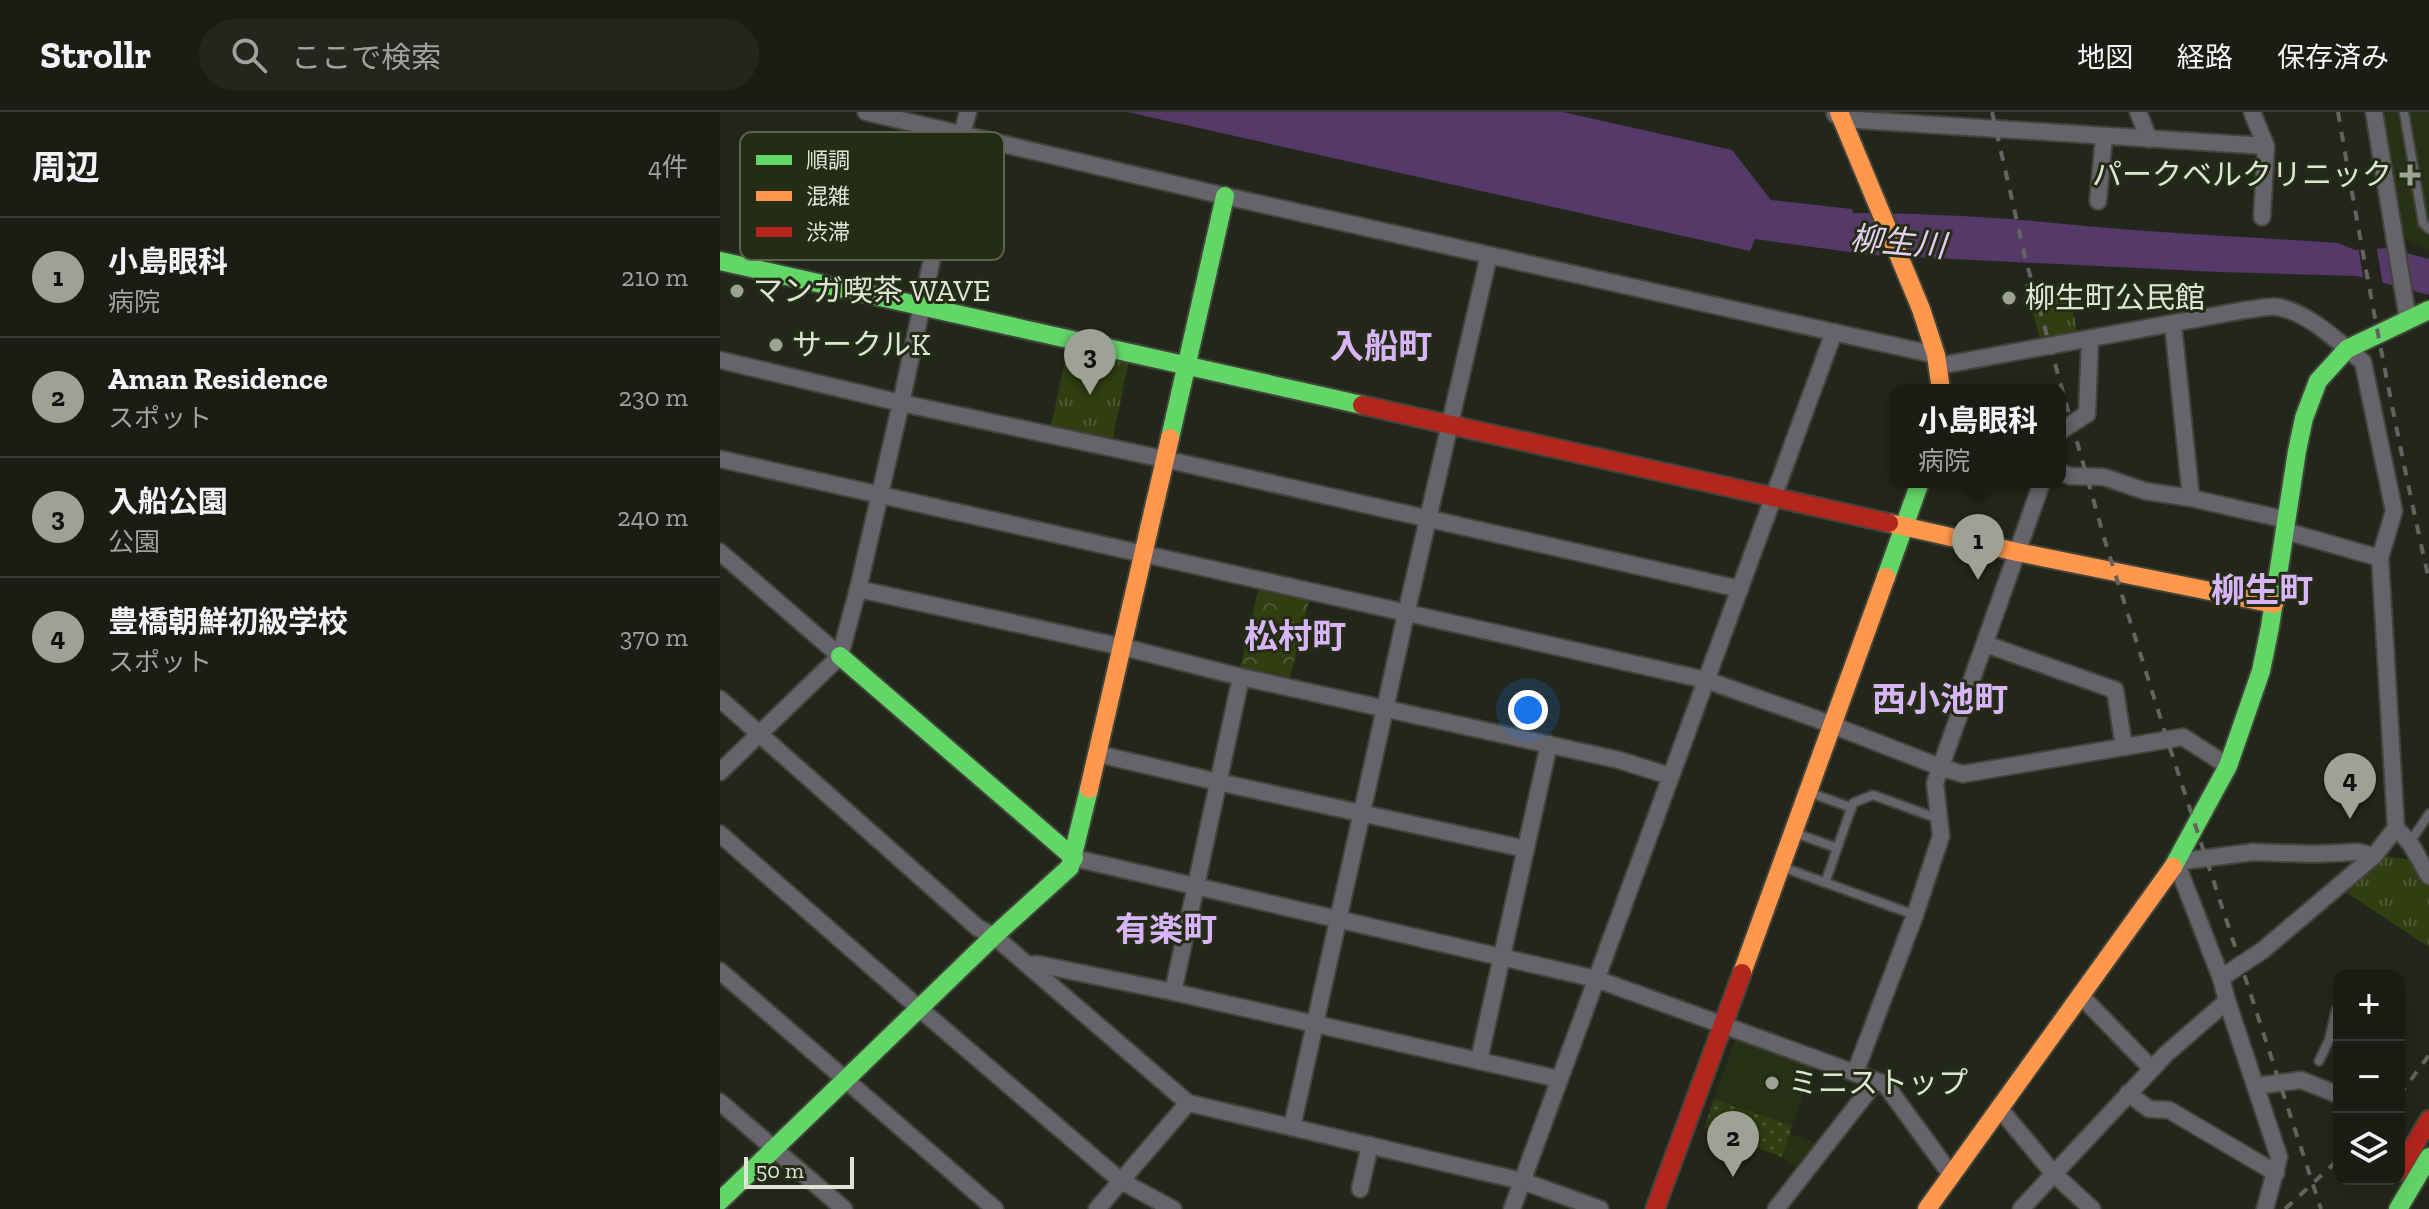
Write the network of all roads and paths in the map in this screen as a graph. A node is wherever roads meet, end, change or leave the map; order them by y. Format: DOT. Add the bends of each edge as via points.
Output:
graph roads {
  1 [pos="866,112"];
  2 [pos="968,112"];
  3 [pos="2138,112"];
  4 [pos="2252,112"];
  5 [pos="2374,112"];
  6 [pos="2404,112"];
  7 [pos="1838,114"];
  8 [pos="1938,118"];
  9 [pos="956,132"];
  10 [pos="961,132"];
  11 [pos="2104,137"];
  12 [pos="2149,139"];
  13 [pos="1004,143"];
  14 [pos="2266,146"];
  15 [pos="1225,196"];
  16 [pos="2098,201"];
  17 [pos="2262,217"];
  18 [pos="2429,229"];
  19 [pos="1489,255"];
  20 [pos="932,260"];
  21 [pos="720,261"];
  22 [pos="922,306"];
  23 [pos="2429,310"];
  24 [pos="2408,320"];
  25 [pos="2173,324"];
  26 [pos="1834,332"];
  27 [pos="2090,339"];
  28 [pos="2347,349"];
  29 [pos="720,360"];
  30 [pos="1937,360"];
  31 [pos="1186,364"];
  32 [pos="1940,384"];
  33 [pos="901,403"];
  34 [pos="1449,423"];
  35 [pos="2066,427"];
  36 [pos="720,459"];
  37 [pos="1164,459"];
  38 [pos="2066,474"];
  39 [pos="1918,488"];
  40 [pos="2040,488"];
  41 [pos="880,494"];
  42 [pos="1774,496"];
  43 [pos="2191,498"];
  44 [pos="1429,519"];
  45 [pos="1905,526"];
  46 [pos="2286,526"];
  47 [pos="720,552"];
  48 [pos="2017,552"];
  49 [pos="1144,554"];
  50 [pos="2380,558"];
  51 [pos="858,589"];
  52 [pos="1740,589"];
  53 [pos="2274,604"];
  54 [pos="1406,614"];
  55 [pos="1985,644"];
  56 [pos="1123,647"];
  57 [pos="840,656"];
  58 [pos="1241,677"];
  59 [pos="1706,680"];
  60 [pos="720,699"];
  61 [pos="1385,708"];
  62 [pos="1834,725"];
  63 [pos="761,735"];
  64 [pos="1549,744"];
  65 [pos="2124,747"];
  66 [pos="1098,754"];
  67 [pos="2228,766"];
  68 [pos="1940,767"];
  69 [pos="720,772"];
  70 [pos="1670,776"];
  71 [pos="1218,782"];
  72 [pos="1809,792"];
  73 [pos="1852,808"];
  74 [pos="1362,812"];
  75 [pos="2429,814"];
  76 [pos="1940,820"];
  77 [pos="2396,828"];
  78 [pos="1794,833"];
  79 [pos="720,834"];
  80 [pos="2410,843"];
  81 [pos="1837,848"];
  82 [pos="1526,849"];
  83 [pos="2374,856"];
  84 [pos="1074,858"];
  85 [pos="2176,862"];
  86 [pos="1781,867"];
  87 [pos="2429,876"];
  88 [pos="1825,883"];
  89 [pos="1196,887"];
  90 [pos="1915,915"];
  91 [pos="1339,918"];
  92 [pos="994,936"];
  93 [pos="1503,957"];
  94 [pos="1028,965"];
  95 [pos="720,971"];
  96 [pos="2221,978"];
  97 [pos="1596,979"];
  98 [pos="1173,992"];
  99 [pos="2082,997"];
  100 [pos="2227,1001"];
  101 [pos="920,1009"];
  102 [pos="2333,1023"];
  103 [pos="1315,1025"];
  104 [pos="1723,1025"];
  105 [pos="1479,1060"];
  106 [pos="2319,1061"];
  107 [pos="2152,1069"];
  108 [pos="1855,1073"];
  109 [pos="1559,1079"];
  110 [pos="847,1081"];
  111 [pos="1876,1081"];
  112 [pos="2256,1086"];
  113 [pos="2333,1091"];
  114 [pos="2128,1093"];
  115 [pos="720,1102"];
  116 [pos="1188,1103"];
  117 [pos="2000,1109"];
  118 [pos="2429,1120"];
  119 [pos="1292,1127"];
  120 [pos="1370,1145"];
  121 [pos="775,1148"];
  122 [pos="2429,1157"];
  123 [pos="2405,1161"];
  124 [pos="2276,1173"];
  125 [pos="2054,1174"];
  126 [pos="1952,1176"];
  127 [pos="1121,1181"];
  128 [pos="1522,1181"];
  129 [pos="1360,1189"];
  130 [pos="720,1201"];
  131 [pos="844,1209"];
  132 [pos="995,1209"];
  133 [pos="1097,1209"];
  134 [pos="1173,1209"];
  135 [pos="1512,1209"];
  136 [pos="1600,1209"];
  137 [pos="1655,1209"];
  138 [pos="1776,1209"];
  139 [pos="1927,1209"];
  140 [pos="2021,1209"];
  141 [pos="2092,1209"];
  142 [pos="2265,1209"];
  143 [pos="2398,1209"];
  1 -- 9 [label="street"];
  2 -- 10 [label="street"];
  3 -- 12 [label="street"];
  4 -- 14 [label="street"];
  5 -- 24 [label="street"];
  6 -- 18 [label="lane" via="2423,223"];
  7 -- 8 [label="street"];
  7 -- 30 [label="main road" via="1881,210"];
  8 -- 11 [label="street"];
  11 -- 12 [label="street"];
  11 -- 16 [label="street"];
  12 -- 14 [label="street"];
  13 -- 15 [label="street"];
  14 -- 17 [label="street"];
  15 -- 19 [label="street"];
  15 -- 31 [label="main road"];
  19 -- 26 [label="street"];
  19 -- 34 [label="street"];
  20 -- 22 [label="street"];
  21 -- 22 [label="main road"];
  22 -- 31 [label="main road"];
  22 -- 33 [label="street"];
  23 -- 24 [label="main road"];
  24 -- 28 [label="main road"];
  25 -- 27 [label="street"];
  25 -- 28 [label="street" via="2275,307 2305,318"];
  25 -- 43 [label="street"];
  26 -- 30 [label="street"];
  26 -- 42 [label="street"];
  27 -- 30 [label="street"];
  27 -- 35 [label="street" via="2087,414"];
  28 -- 46 [label="main road" via="2318,381 2304,418"];
  28 -- 50 [label="street" via="2363,362 2394,511"];
  29 -- 33 [label="street"];
  30 -- 32 [label="main road"];
  31 -- 34 [label="main road"];
  31 -- 37 [label="main road"];
  33 -- 37 [label="street"];
  33 -- 41 [label="street"];
  34 -- 42 [label="main road"];
  34 -- 44 [label="street"];
  36 -- 41 [label="street"];
  37 -- 44 [label="street"];
  37 -- 49 [label="main road"];
  38 -- 43 [label="street" via="2104,477"];
  39 -- 45 [label="main road"];
  40 -- 48 [label="street"];
  41 -- 49 [label="street"];
  41 -- 51 [label="street"];
  42 -- 45 [label="main road"];
  42 -- 52 [label="street"];
  43 -- 46 [label="street"];
  44 -- 52 [label="street"];
  44 -- 54 [label="street"];
  45 -- 48 [label="main road"];
  45 -- 62 [label="main road"];
  46 -- 50 [label="street"];
  46 -- 53 [label="main road"];
  47 -- 57 [label="street"];
  48 -- 53 [label="main road"];
  48 -- 55 [label="street"];
  49 -- 54 [label="street"];
  49 -- 56 [label="main road"];
  50 -- 77 [label="street"];
  51 -- 56 [label="street"];
  51 -- 57 [label="street"];
  52 -- 59 [label="street"];
  53 -- 67 [label="main road" via="2261,671"];
  54 -- 59 [label="street"];
  54 -- 61 [label="street"];
  55 -- 65 [label="street" via="2115,690"];
  55 -- 68 [label="street"];
  56 -- 58 [label="street"];
  56 -- 66 [label="main road"];
  57 -- 63 [label="street"];
  57 -- 84 [label="main road"];
  58 -- 61 [label="street"];
  58 -- 71 [label="street"];
  59 -- 62 [label="street"];
  59 -- 70 [label="street"];
  60 -- 63 [label="street"];
  61 -- 64 [label="street"];
  61 -- 74 [label="street"];
  62 -- 68 [label="street"];
  62 -- 72 [label="main road"];
  63 -- 69 [label="street"];
  63 -- 92 [label="street" via="978,928"];
  64 -- 70 [label="street"];
  64 -- 82 [label="street"];
  65 -- 67 [label="street" via="2183,737"];
  65 -- 68 [label="street" via="1963,774"];
  66 -- 71 [label="street"];
  66 -- 84 [label="main road"];
  67 -- 85 [label="main road"];
  68 -- 76 [label="street" via="1934,790"];
  70 -- 97 [label="street"];
  71 -- 74 [label="street"];
  71 -- 89 [label="street"];
  72 -- 73 [label="lane"];
  72 -- 78 [label="main road"];
  73 -- 76 [label="lane" via="1873,795"];
  73 -- 81 [label="lane"];
  74 -- 82 [label="street"];
  74 -- 91 [label="street"];
  75 -- 80 [label="lane"];
  76 -- 90 [label="street" via="1941,836"];
  77 -- 80 [label="street"];
  77 -- 83 [label="street"];
  78 -- 81 [label="lane"];
  78 -- 86 [label="main road"];
  79 -- 101 [label="street"];
  80 -- 87 [label="street"];
  81 -- 88 [label="lane"];
  82 -- 93 [label="street"];
  83 -- 85 [label="street" via="2253,852"];
  83 -- 96 [label="street" via="2263,950"];
  84 -- 89 [label="street"];
  84 -- 92 [label="main road"];
  85 -- 96 [label="street"];
  85 -- 99 [label="main road"];
  86 -- 88 [label="lane"];
  86 -- 104 [label="main road"];
  88 -- 90 [label="lane"];
  89 -- 91 [label="street"];
  89 -- 98 [label="street"];
  90 -- 108 [label="street"];
  91 -- 93 [label="street"];
  91 -- 103 [label="street"];
  92 -- 94 [label="street"];
  92 -- 101 [label="main road"];
  93 -- 97 [label="street"];
  93 -- 105 [label="street"];
  94 -- 98 [label="street"];
  94 -- 116 [label="street"];
  95 -- 110 [label="street"];
  96 -- 100 [label="street"];
  97 -- 104 [label="street"];
  97 -- 109 [label="street"];
  98 -- 103 [label="street"];
  99 -- 107 [label="street"];
  99 -- 117 [label="main road"];
  100 -- 107 [label="street"];
  100 -- 112 [label="street"];
  101 -- 110 [label="main road"];
  101 -- 127 [label="street"];
  102 -- 106 [label="lane"];
  103 -- 105 [label="street"];
  103 -- 119 [label="street"];
  104 -- 108 [label="street"];
  104 -- 137 [label="main road"];
  105 -- 109 [label="street"];
  107 -- 114 [label="street"];
  108 -- 111 [label="street"];
  109 -- 128 [label="street"];
  110 -- 121 [label="main road"];
  110 -- 132 [label="street"];
  111 -- 126 [label="street" via="1885,1084"];
  111 -- 138 [label="street"];
  112 -- 113 [label="street" via="2313,1079"];
  112 -- 124 [label="street" via="2279,1157"];
  114 -- 124 [label="street" via="2149,1109 2169,1110"];
  114 -- 125 [label="street"];
  115 -- 121 [label="street"];
  116 -- 119 [label="street"];
  116 -- 127 [label="street"];
  117 -- 125 [label="street"];
  117 -- 126 [label="main road"];
  118 -- 123 [label="main road"];
  119 -- 120 [label="street"];
  120 -- 128 [label="street"];
  120 -- 129 [label="street"];
  121 -- 130 [label="main road"];
  121 -- 131 [label="street"];
  122 -- 143 [label="main road"];
  124 -- 142 [label="street"];
  125 -- 140 [label="street"];
  125 -- 141 [label="street"];
  126 -- 139 [label="main road"];
  127 -- 133 [label="street"];
  127 -- 134 [label="street"];
  128 -- 135 [label="street"];
  128 -- 136 [label="street"];
}
